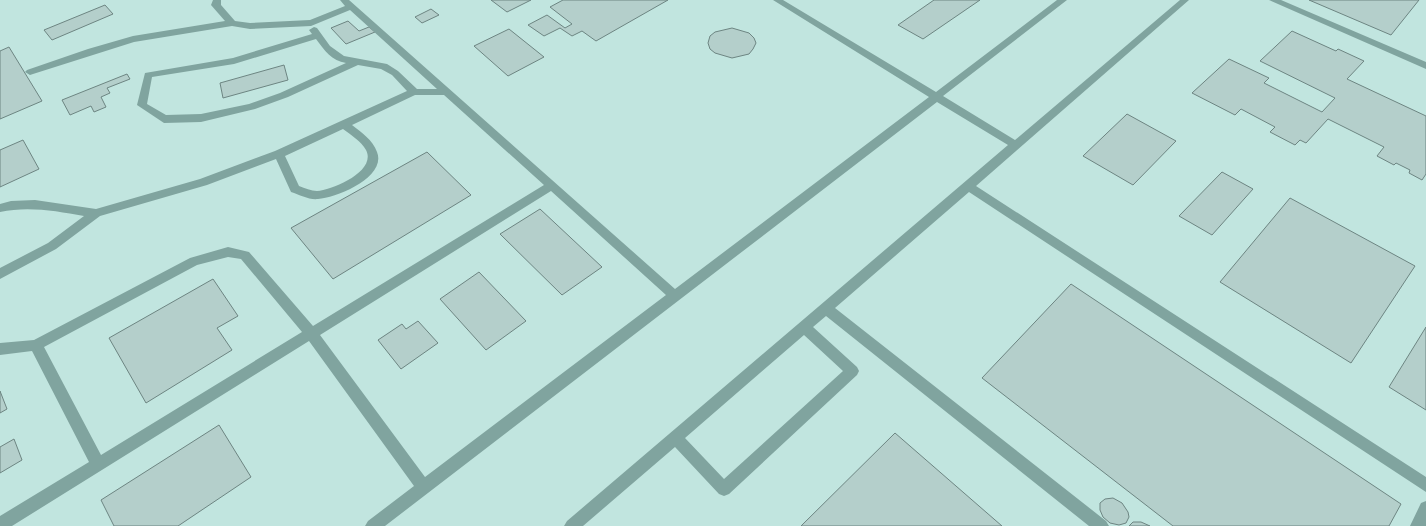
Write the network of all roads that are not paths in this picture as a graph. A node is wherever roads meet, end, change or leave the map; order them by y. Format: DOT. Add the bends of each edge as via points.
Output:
graph roads {
  1 [pos="217,0"];
  2 [pos="777,0"];
  3 [pos="1063,0"];
  4 [pos="1185,0"];
  5 [pos="1272,0"];
  6 [pos="348,3"];
  7 [pos="232,23"];
  8 [pos="311,23"];
  9 [pos="317,36"];
  10 [pos="356,62"];
  11 [pos="1426,66"];
  12 [pos="30,72"];
  13 [pos="414,92"];
  14 [pos="449,92"];
  15 [pos="936,96"];
  16 [pos="344,124"];
  17 [pos="1016,145"];
  18 [pos="279,154"];
  19 [pos="552,186"];
  20 [pos="969,187"];
  21 [pos="0,208"];
  22 [pos="96,213"];
  23 [pos="0,274"];
  24 [pos="675,296"];
  25 [pos="827,309"];
  26 [pos="805,328"];
  27 [pos="310,332"];
  28 [pos="36,346"];
  29 [pos="0,349"];
  30 [pos="676,438"];
  31 [pos="98,464"];
  32 [pos="1426,485"];
  33 [pos="424,488"];
  34 [pos="1426,508"];
  35 [pos="0,525"];
  36 [pos="373,526"];
  37 [pos="572,526"];
  38 [pos="1101,526"];
  39 [pos="1418,526"];
  1 -- 7 [label="lane" via="216,5"];
  2 -- 15 [label="lane"];
  3 -- 15 [label="lane"];
  4 -- 17 [label="lane"];
  5 -- 11 [label="lane"];
  6 -- 8 [label="lane"];
  6 -- 14 [label="lane"];
  7 -- 8 [label="lane" via="250,26"];
  7 -- 12 [label="lane" via="133,39"];
  8 -- 9 [label="lane"];
  9 -- 10 [label="lane" via="341,59"];
  9 -- 10 [label="lane" via="234,61 148,75 142,105 164,119 201,118 284,95"];
  10 -- 13 [label="lane" via="372,62 384,66"];
  13 -- 14 [label="lane"];
  13 -- 16 [label="lane"];
  14 -- 19 [label="lane"];
  15 -- 17 [label="lane"];
  15 -- 24 [label="lane"];
  16 -- 18 [label="lane"];
  16 -- 18 [label="lane" via="368,145 373,156 370,168 355,182 333,192 317,195 295,189"];
  17 -- 20 [label="lane"];
  18 -- 22 [label="lane" via="203,182"];
  19 -- 24 [label="lane"];
  19 -- 27 [label="lane"];
  20 -- 25 [label="lane"];
  20 -- 32 [label="lane"];
  21 -- 22 [label="lane" via="42,205"];
  22 -- 23 [label="lane" via="52,246"];
  24 -- 33 [label="lane"];
  25 -- 26 [label="lane"];
  25 -- 38 [label="lane"];
  26 -- 30 [label="lane"];
  26 -- 30 [label="lane" via="852,371 724,489"];
  27 -- 28 [label="lane" via="245,256 228,252 194,261"];
  27 -- 31 [label="lane"];
  27 -- 33 [label="lane"];
  28 -- 29 [label="lane"];
  28 -- 31 [label="lane"];
  30 -- 37 [label="lane"];
  31 -- 35 [label="lane"];
  33 -- 36 [label="lane"];
  34 -- 39 [label="lane"];
}
